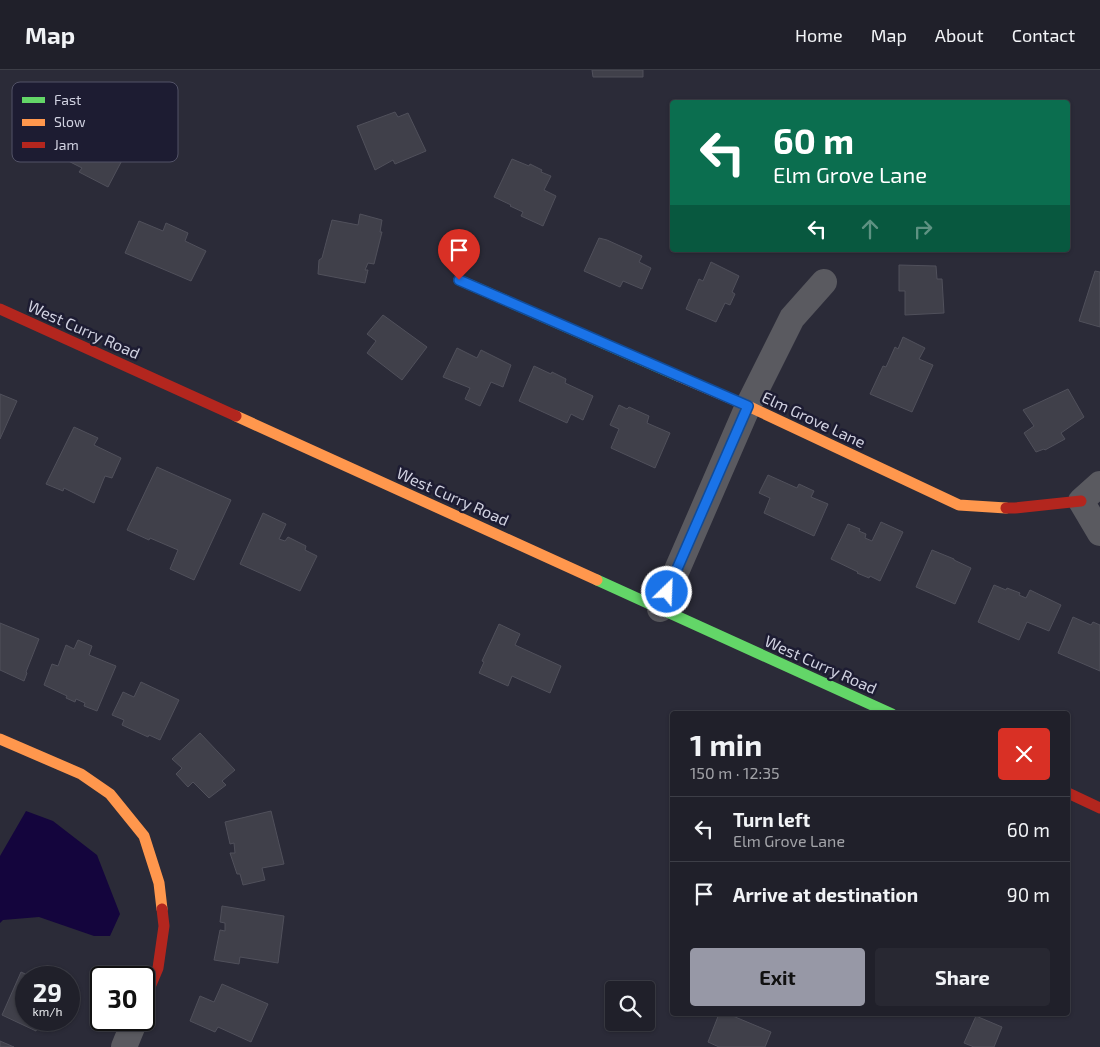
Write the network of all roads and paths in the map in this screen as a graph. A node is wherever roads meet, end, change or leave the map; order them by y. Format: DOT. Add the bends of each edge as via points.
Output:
graph roads {
  1 [pos="459,280"];
  2 [pos="824,282"];
  3 [pos="0,309"];
  4 [pos="748,406"];
  5 [pos="1100,484"];
  6 [pos="1081,502"];
  7 [pos="1100,534"];
  8 [pos="660,608"];
  9 [pos="885,711"];
  10 [pos="0,739"];
  11 [pos="1070,795"];
  12 [pos="1100,808"];
  13 [pos="155,975"];
  14 [pos="131,1031"];
  15 [pos="124,1047"];
  1 -- 4 [label="street, Elm Grove Lane"];
  2 -- 4 [label="street" via="792,318"];
  3 -- 8 [label="street, West Curry Road"];
  4 -- 6 [label="street, Elm Grove Lane" via="959,505 1015,508"];
  4 -- 8 [label="street"];
  5 -- 6 [label="street"];
  6 -- 7 [label="street"];
  8 -- 9 [label="street, West Curry Road"];
  10 -- 13 [label="street" via="80,774 110,794 144,836 160,883 164,926"];
  11 -- 12 [label="street"];
  14 -- 15 [label="street"];
}
